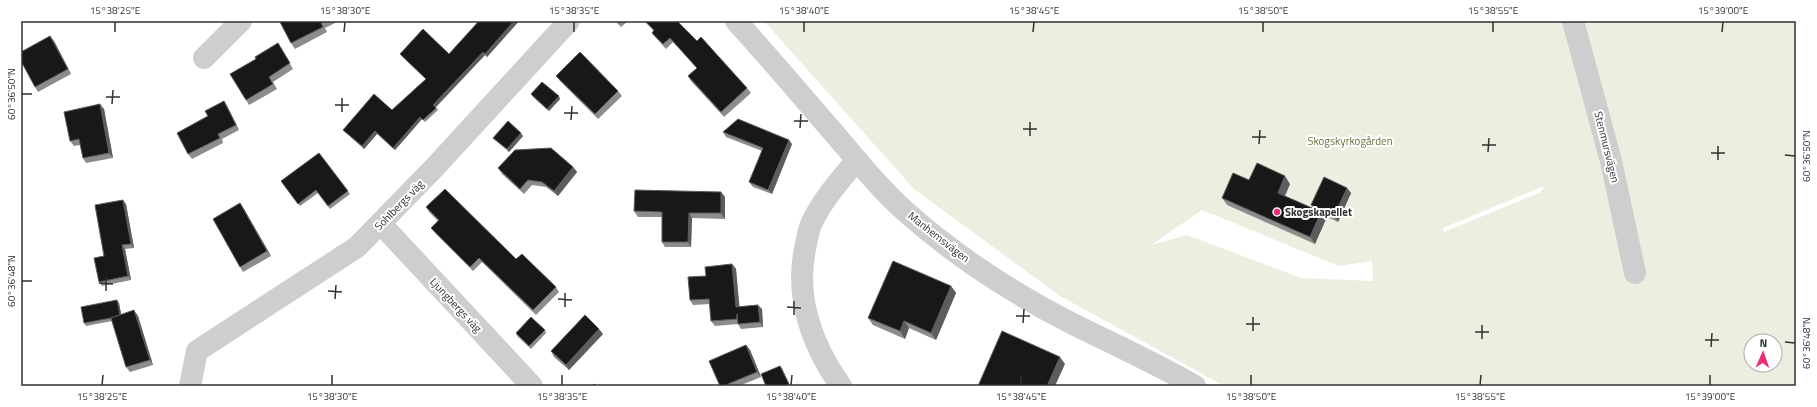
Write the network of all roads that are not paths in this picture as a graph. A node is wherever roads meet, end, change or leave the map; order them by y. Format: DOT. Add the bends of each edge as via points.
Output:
graph roads {
  1 [pos="240,21"];
  2 [pos="569,21"];
  3 [pos="736,21"];
  4 [pos="1573,21"];
  5 [pos="204,58"];
  6 [pos="857,160"];
  7 [pos="381,224"];
  8 [pos="1635,273"];
  9 [pos="190,386"];
  10 [pos="532,386"];
  11 [pos="841,386"];
  12 [pos="1195,386"];
  1 -- 5 [label="street"];
  2 -- 7 [label="street, Sohlbergs väg"];
  3 -- 6 [label="street, Manhemsvägen"];
  4 -- 8 [label="street, Stenmursvägen" via="1611,161"];
  6 -- 11 [label="street" via="830,193 813,221 808,232 801,267 803,296 810,330 820,354"];
  6 -- 12 [label="street, Manhemsvägen" via="907,213 965,259 1004,285 1071,323"];
  7 -- 9 [label="street, Sohlbergs väg" via="346,256 197,351"];
  7 -- 10 [label="street, Ljungbergs väg"];
}
